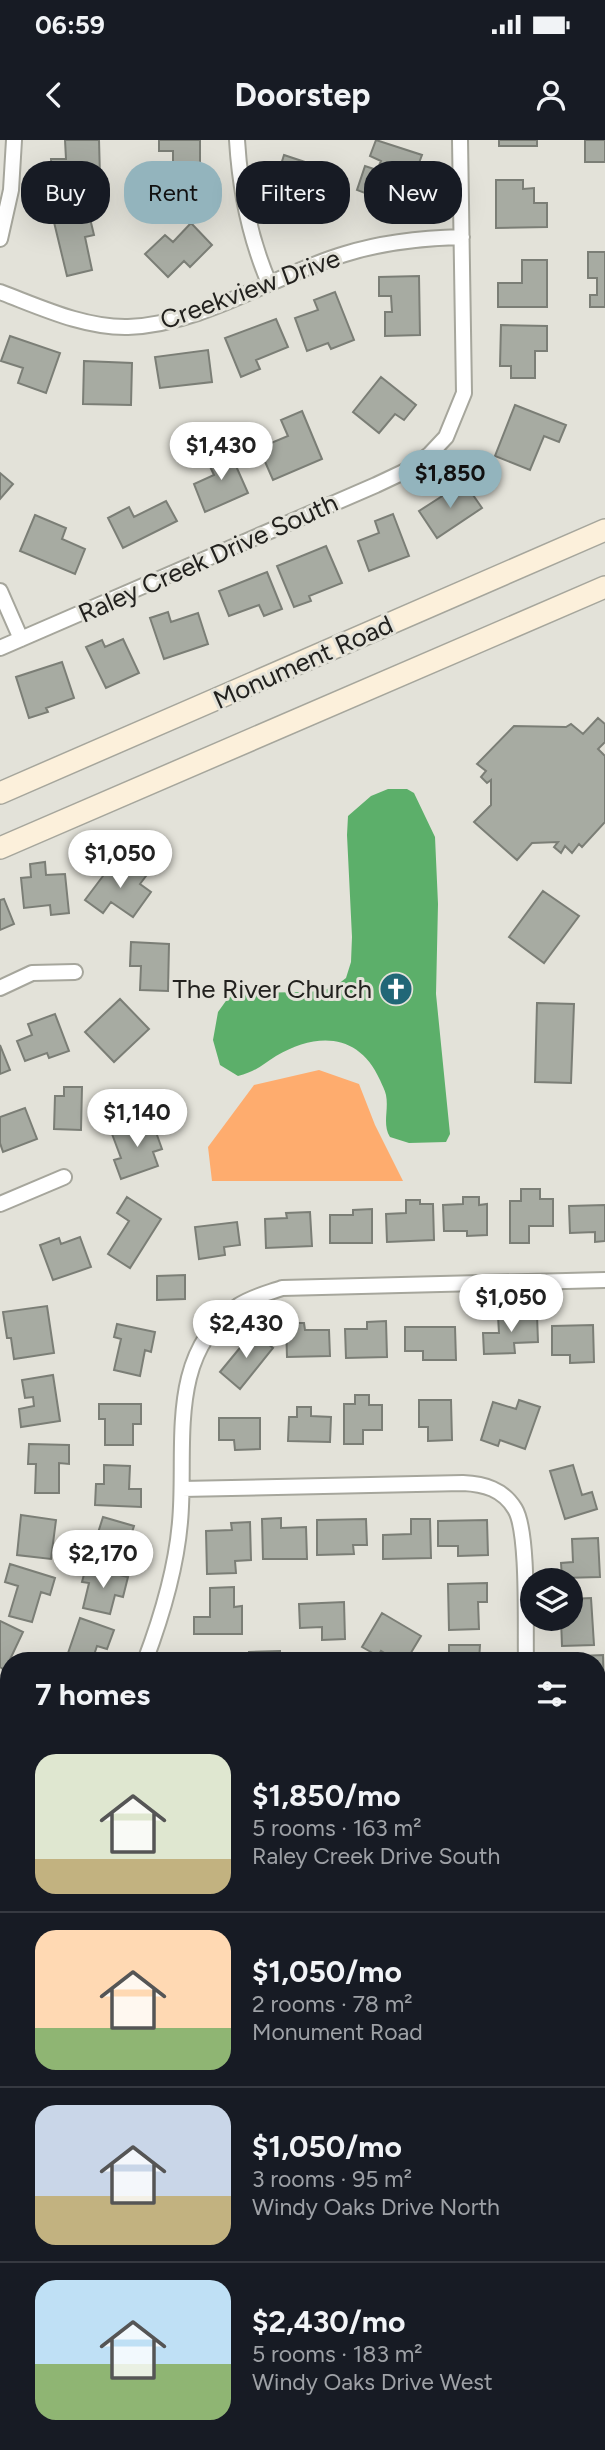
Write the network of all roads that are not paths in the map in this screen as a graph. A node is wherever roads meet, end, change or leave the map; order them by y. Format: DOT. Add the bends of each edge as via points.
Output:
graph roads {
  1 [pos="14,140"];
  2 [pos="237,140"];
  3 [pos="460,140"];
  4 [pos="461,237"];
  5 [pos="0,239"];
  6 [pos="269,283"];
  7 [pos="0,292"];
  8 [pos="605,530"];
  9 [pos="605,587"];
  10 [pos="0,591"];
  11 [pos="20,639"];
  12 [pos="0,648"];
  13 [pos="0,793"];
  14 [pos="0,848"];
  15 [pos="75,972"];
  16 [pos="0,988"];
  17 [pos="64,1177"];
  18 [pos="0,1204"];
  19 [pos="605,1280"];
  20 [pos="182,1489"];
  21 [pos="149,1652"];
  22 [pos="526,1652"];
  1 -- 5 [label="street" via="11,190"];
  2 -- 6 [label="street" via="247,218"];
  3 -- 4 [label="street"];
  4 -- 6 [label="street, Creekview Drive" via="419,239 345,254"];
  4 -- 11 [label="street, Raley Creek Drive South" via="464,393 446,437 430,454 412,468"];
  6 -- 7 [label="street, Creekview Drive" via="175,321 126,327 93,323"];
  8 -- 13 [label="main road, Monument Road"];
  9 -- 14 [label="main road, Monument Road"];
  10 -- 11 [label="street"];
  11 -- 12 [label="street, Raley Creek Drive South"];
  15 -- 16 [label="street" via="32,974"];
  17 -- 18 [label="street"];
  19 -- 20 [label="street" via="282,1288 239,1305 218,1322 195,1362 182,1413"];
  20 -- 21 [label="street" via="177,1554"];
  20 -- 22 [label="street" via="484,1484 506,1499 518,1516 523,1539"];
}
